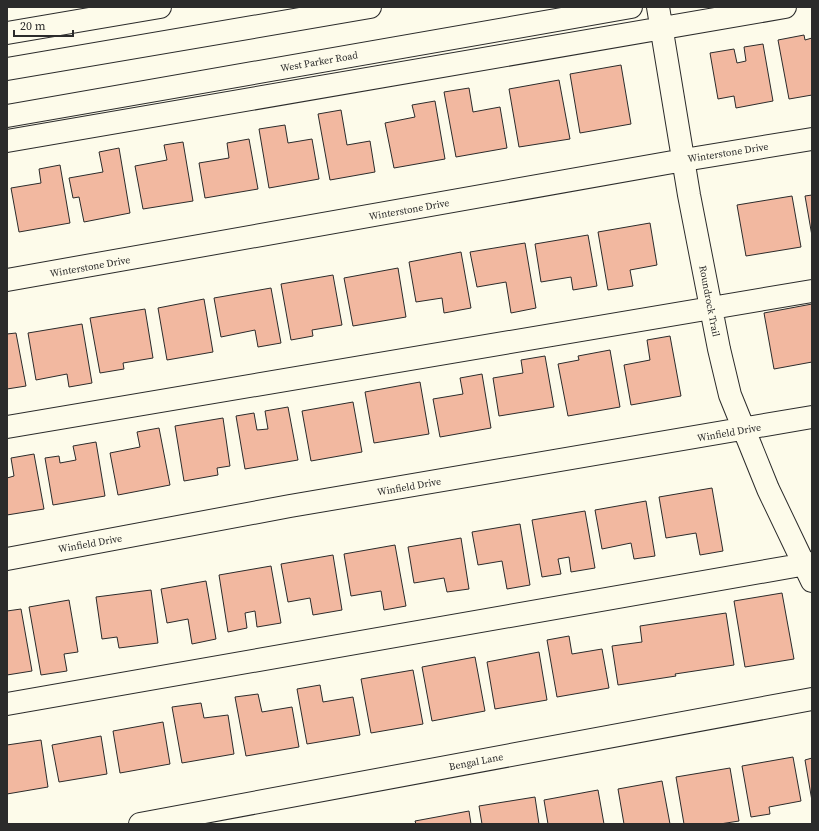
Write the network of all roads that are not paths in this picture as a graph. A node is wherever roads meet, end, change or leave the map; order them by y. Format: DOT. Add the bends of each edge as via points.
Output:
graph roads {
  1 [pos="160,7"];
  2 [pos="370,7"];
  3 [pos="631,7"];
  4 [pos="658,7"];
  5 [pos="785,7"];
  6 [pos="662,28"];
  7 [pos="7,33"];
  8 [pos="7,69"];
  9 [pos="7,116"];
  10 [pos="812,139"];
  11 [pos="7,141"];
  12 [pos="684,160"];
  13 [pos="7,280"];
  14 [pos="812,291"];
  15 [pos="711,309"];
  16 [pos="812,417"];
  17 [pos="7,427"];
  18 [pos="743,429"];
  19 [pos="7,558"];
  20 [pos="809,569"];
  21 [pos="812,699"];
  22 [pos="7,704"];
  23 [pos="140,824"];
  1 -- 7 [label="street"];
  2 -- 8 [label="street"];
  3 -- 9 [label="street, West Parker Road"];
  4 -- 6 [label="street, Roundrock Trail"];
  5 -- 6 [label="street"];
  6 -- 11 [label="street"];
  6 -- 12 [label="street, Roundrock Trail"];
  10 -- 12 [label="street, Winterstone Drive"];
  12 -- 13 [label="street, Winterstone Drive"];
  12 -- 15 [label="street, Roundrock Trail"];
  14 -- 15 [label="street"];
  15 -- 17 [label="street"];
  15 -- 18 [label="street, Roundrock Trail" via="730,395"];
  16 -- 18 [label="street, Winfield Drive"];
  18 -- 19 [label="street, Winfield Drive"];
  18 -- 20 [label="street, Roundrock Trail" via="768,489"];
  20 -- 22 [label="street"];
  21 -- 23 [label="street, Bengal Lane"];
}
